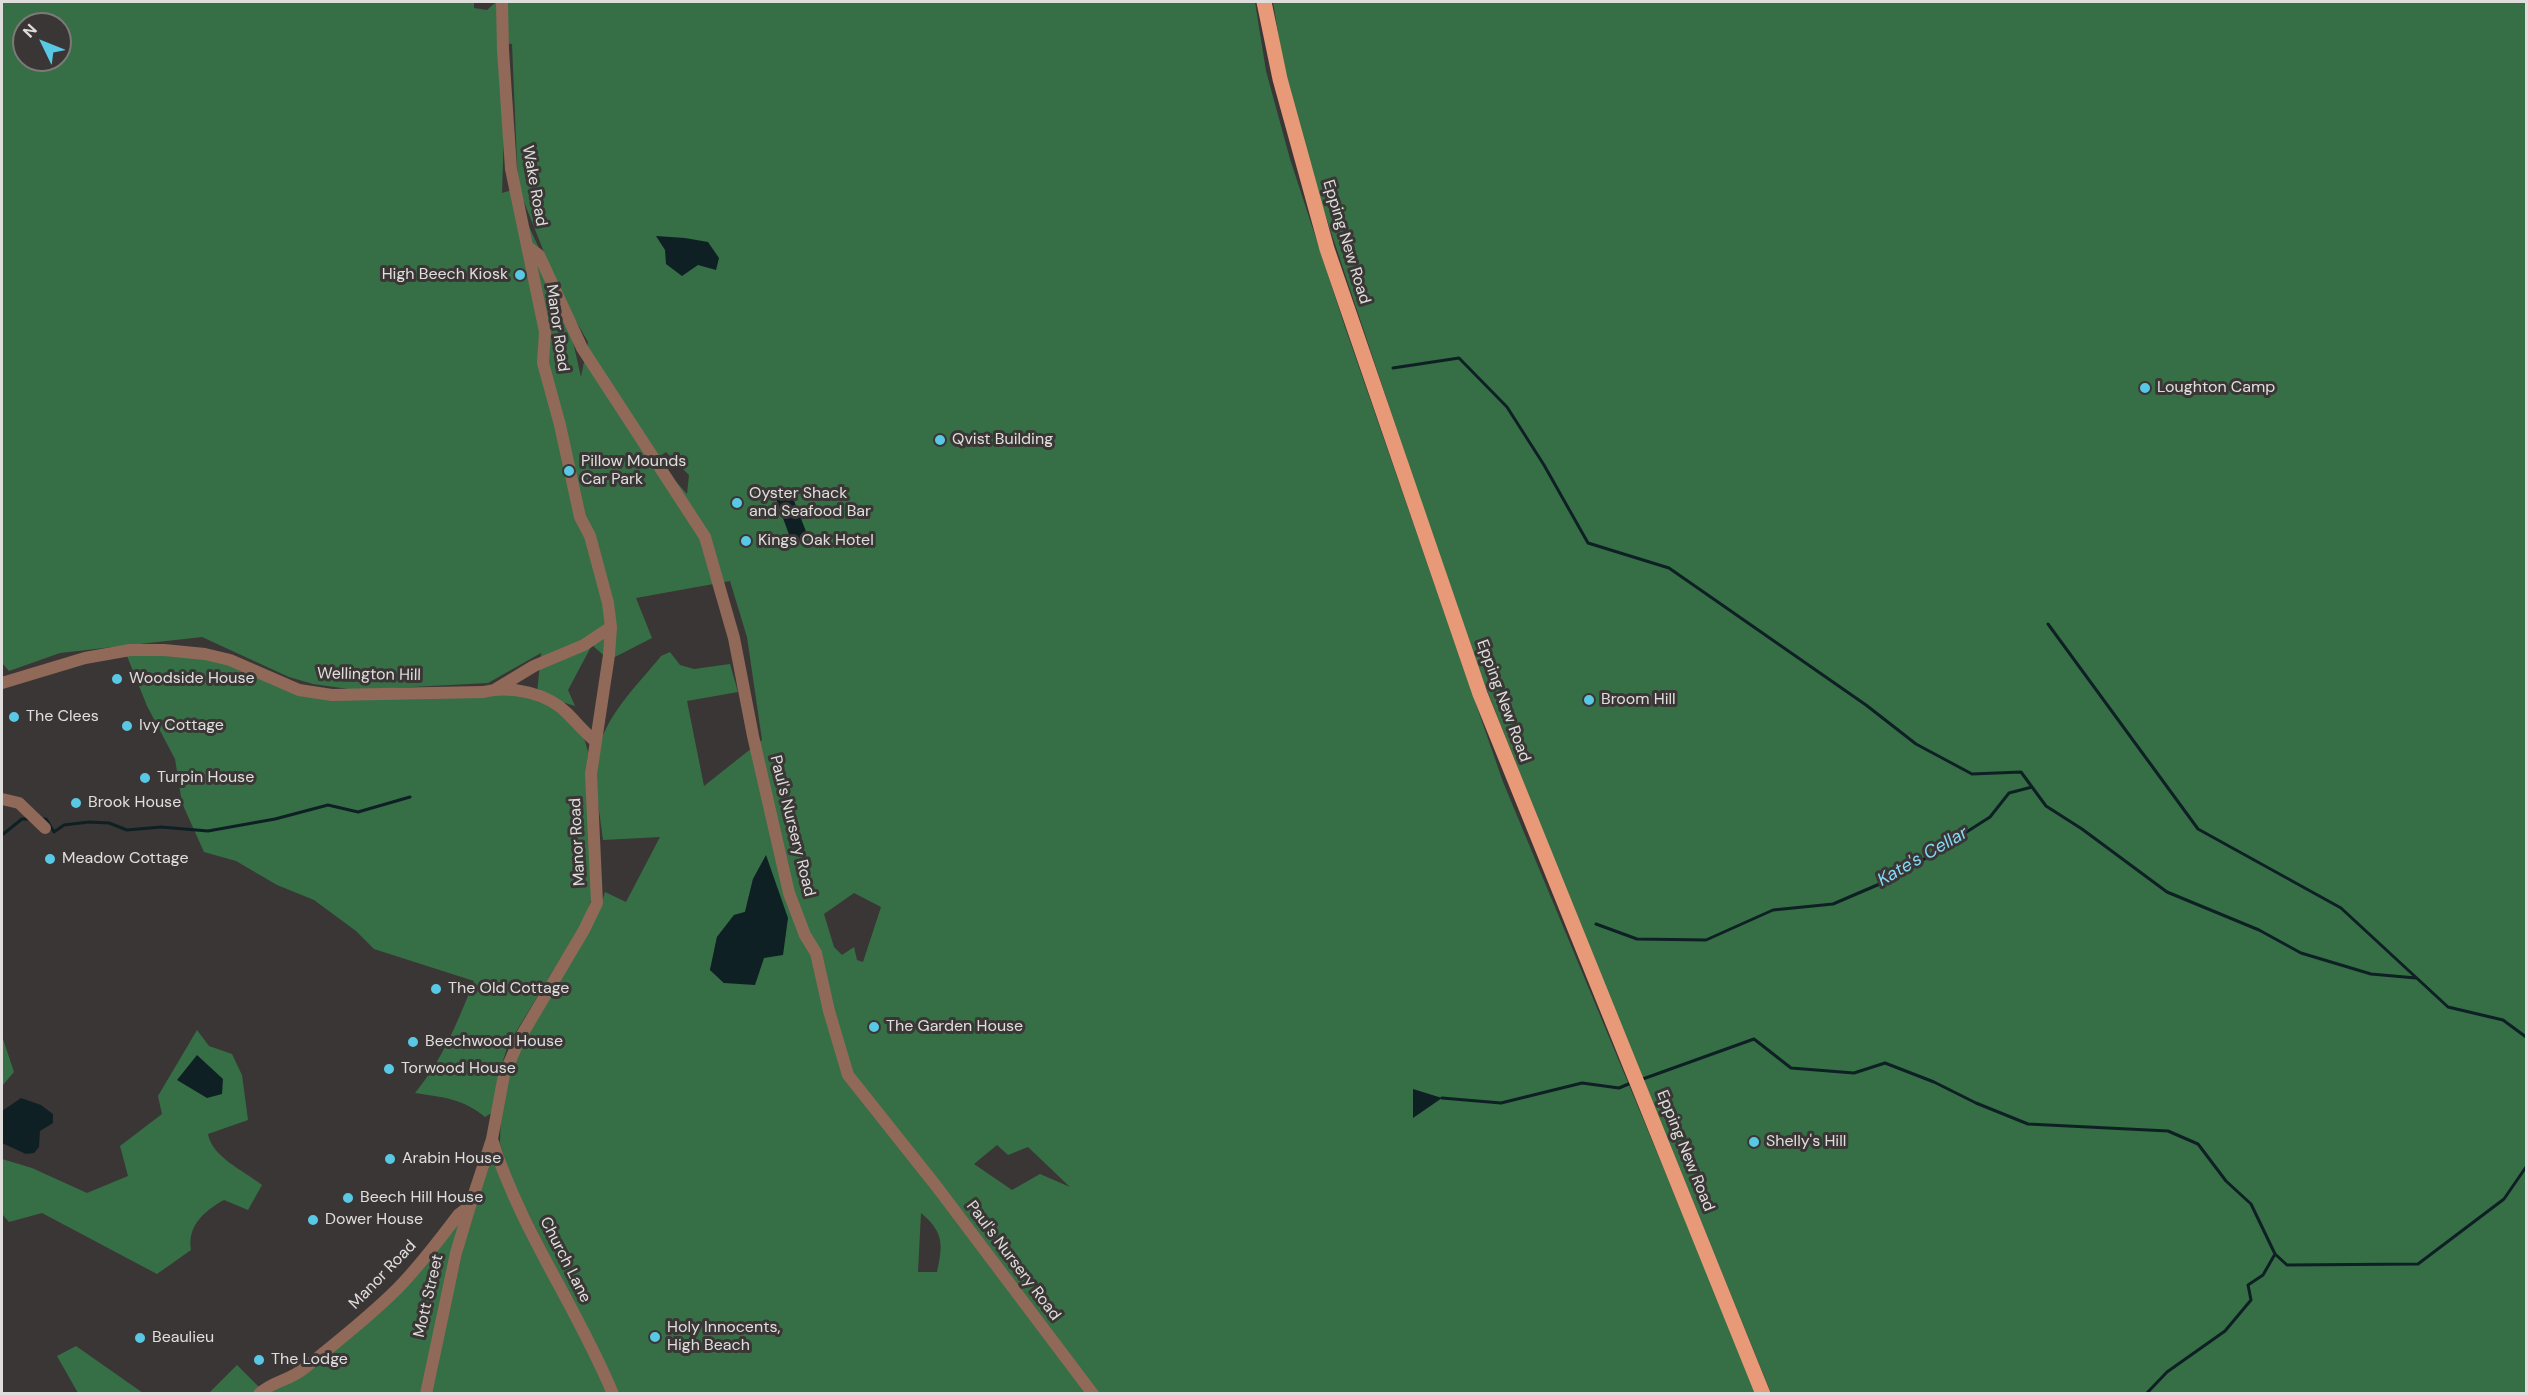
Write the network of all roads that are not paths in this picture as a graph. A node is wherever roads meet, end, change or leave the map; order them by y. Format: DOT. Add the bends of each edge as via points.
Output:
graph roads {
  1 [pos="502,2"];
  2 [pos="1264,2"];
  3 [pos="528,247"];
  4 [pos="649,449"];
  5 [pos="611,627"];
  6 [pos="2,683"];
  7 [pos="496,689"];
  8 [pos="595,741"];
  9 [pos="2,799"];
  10 [pos="45,828"];
  11 [pos="492,1139"];
  12 [pos="470,1206"];
  13 [pos="259,1394"];
  14 [pos="426,1394"];
  15 [pos="613,1394"];
  16 [pos="1093,1394"];
  17 [pos="1763,1394"];
  1 -- 3 [label="street, Wake Road" via="511,169"];
  2 -- 17 [label="main road, Epping New Road" via="1280,79 1327,249 1480,694"];
  3 -- 4 [label="street, Wake Road" via="539,255 582,348"];
  3 -- 5 [label="street, Manor Road" via="545,332 543,363 580,517 590,536 608,603"];
  4 -- 16 [label="street, Paul's Nursery Road" via="705,537 716,570 789,893 816,953 848,1075"];
  5 -- 7 [label="street, Wellington Hill" via="585,645 534,666"];
  5 -- 8 [label="street, Manor Road"];
  6 -- 7 [label="street, Wellington Hill" via="85,658 130,650 164,650 230,660 299,690 332,695"];
  7 -- 8 [label="street, Wellington Hill" via="525,691 554,703"];
  8 -- 11 [label="street, Manor Road" via="591,774 597,903 520,1038 504,1075"];
  9 -- 10 [label="street" via="19,803"];
  11 -- 12 [label="street, Manor Road"];
  11 -- 15 [label="street, Church Lane" via="503,1174 596,1353"];
  12 -- 13 [label="street, Manor Road" via="396,1290 358,1325 304,1370 267,1386"];
  12 -- 14 [label="street, Mott Street"];
}
